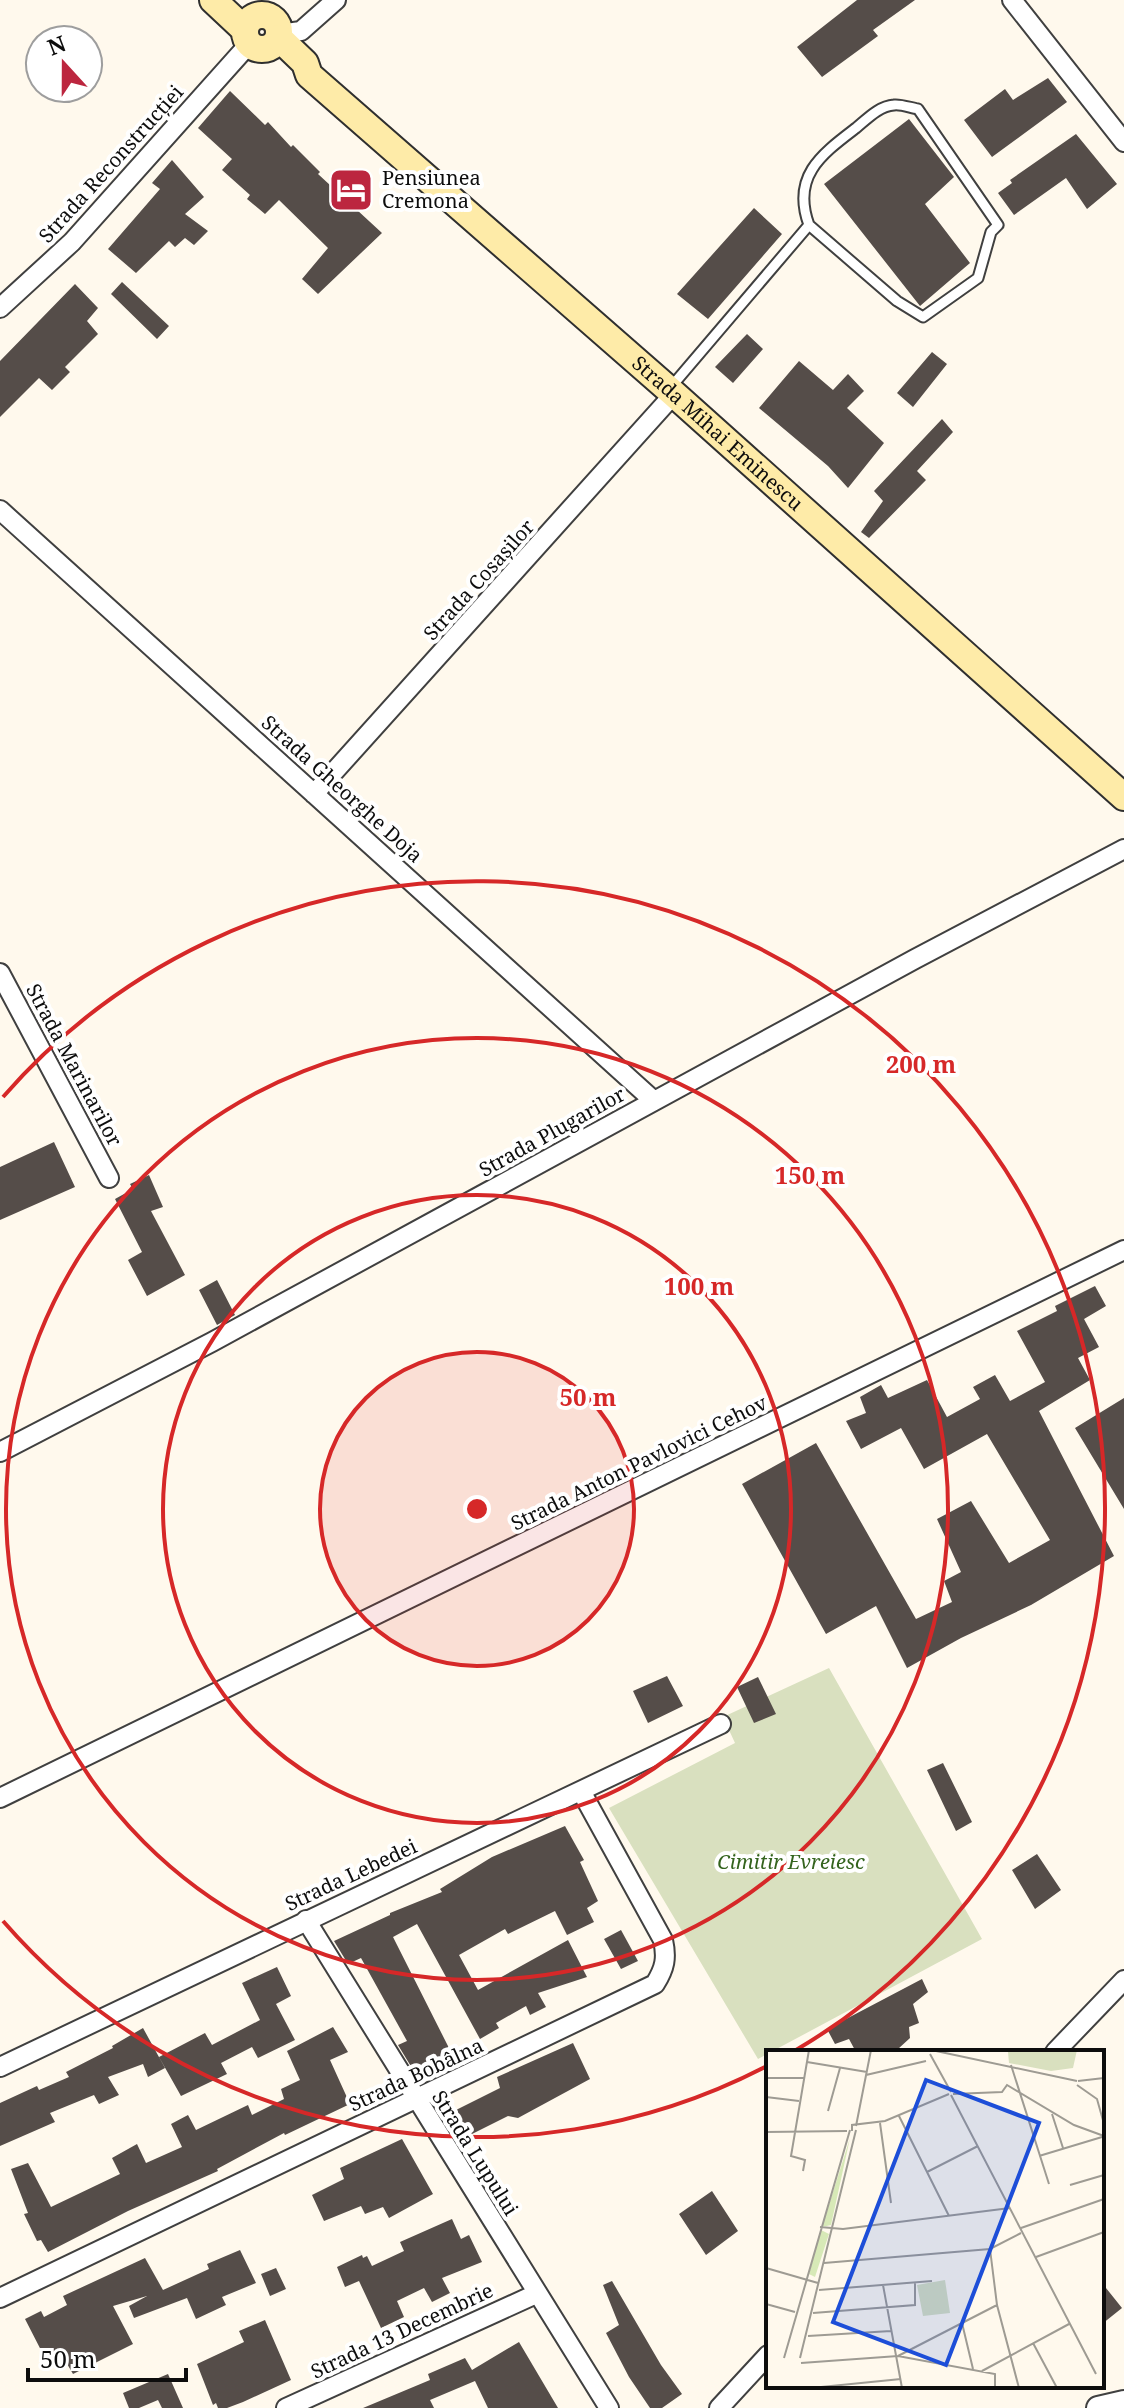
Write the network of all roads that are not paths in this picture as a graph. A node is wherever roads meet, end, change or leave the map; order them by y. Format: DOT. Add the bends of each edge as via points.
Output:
graph roads {
  1 [pos="213,0"];
  2 [pos="336,0"];
  3 [pos="1012,0"];
  4 [pos="260,30"];
  5 [pos="1124,142"];
  6 [pos="809,225"];
  7 [pos="0,308"];
  8 [pos="672,392"];
  9 [pos="0,510"];
  10 [pos="314,794"];
  11 [pos="1124,797"];
  12 [pos="1124,849"];
  13 [pos="0,973"];
  14 [pos="654,1101"];
  15 [pos="109,1178"];
  16 [pos="1123,1255"];
  17 [pos="0,1452"];
  18 [pos="721,1724"];
  19 [pos="581,1791"];
  20 [pos="0,1798"];
  21 [pos="306,1920"];
  22 [pos="1122,1987"];
  23 [pos="1057,2050"];
  24 [pos="0,2067"];
  25 [pos="416,2099"];
  26 [pos="536,2294"];
  27 [pos="0,2298"];
  28 [pos="766,2357"];
  29 [pos="1124,2402"];
  30 [pos="286,2408"];
  31 [pos="609,2408"];
  32 [pos="719,2408"];
  33 [pos="1098,2408"];
  1 -- 4 [label="main road, Strada Mihai Eminescu" via="226,15"];
  2 -- 4 [label="street" via="301,31"];
  3 -- 5 [label="street"];
  4 -- 7 [label="street, Strada Reconstrucției" via="72,242"];
  4 -- 8 [label="main road, Strada Mihai Eminescu" via="305,63 309,75"];
  6 -- 6 [label="lane" via="803,208 805,183 821,155 894,104 918,109 998,225 991,232 978,278 923,317"];
  6 -- 8 [label="lane"];
  8 -- 10 [label="street, Strada Cosașilor" via="640,435"];
  8 -- 11 [label="main road, Strada Mihai Eminescu"];
  9 -- 10 [label="street, Strada Gheorghe Doja"];
  10 -- 14 [label="street, Strada Gheorghe Doja"];
  12 -- 14 [label="street, Strada Plugarilor"];
  13 -- 15 [label="street, Strada Marinarilor"];
  14 -- 17 [label="street, Strada Plugarilor"];
  16 -- 20 [label="street, Strada Anton Pavlovici Cehov"];
  18 -- 19 [label="street, Strada Lebedei"];
  19 -- 21 [label="street, Strada Lebedei"];
  19 -- 25 [label="street, Strada Bobâlna" via="663,1940 664,1969 655,1984 638,1993"];
  21 -- 24 [label="street, Strada Lebedei"];
  21 -- 25 [label="street, Strada Lupului"];
  22 -- 23 [label="street"];
  25 -- 26 [label="street, Strada Lupului"];
  25 -- 27 [label="street, Strada Bobâlna"];
  26 -- 30 [label="street, Strada 13 Decembrie"];
  26 -- 31 [label="street, Strada Lupului"];
  28 -- 32 [label="street"];
  29 -- 33 [label="street"];
}
